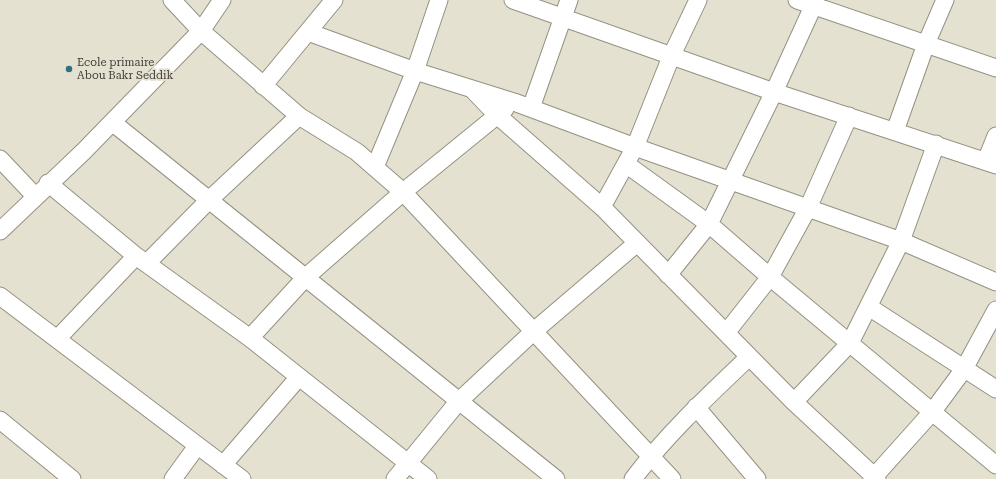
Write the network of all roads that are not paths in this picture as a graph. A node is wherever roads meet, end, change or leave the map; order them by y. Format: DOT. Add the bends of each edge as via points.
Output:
graph roads {
  1 [pos="172,0"];
  2 [pos="222,0"];
  3 [pos="334,0"];
  4 [pos="439,0"];
  5 [pos="513,0"];
  6 [pos="569,0"];
  7 [pos="698,0"];
  8 [pos="797,0"];
  9 [pos="945,0"];
  10 [pos="815,3"];
  11 [pos="563,18"];
  12 [pos="201,31"];
  13 [pos="308,32"];
  14 [pos="926,44"];
  15 [pos="671,57"];
  16 [pos="996,68"];
  17 [pos="415,70"];
  18 [pos="263,86"];
  19 [pos="472,88"];
  20 [pos="774,92"];
  21 [pos="514,102"];
  22 [pos="531,108"];
  23 [pos="497,115"];
  24 [pos="299,116"];
  25 [pos="849,116"];
  26 [pos="112,122"];
  27 [pos="895,131"];
  28 [pos="996,136"];
  29 [pos="936,144"];
  30 [pos="635,147"];
  31 [pos="0,159"];
  32 [pos="991,163"];
  33 [pos="626,164"];
  34 [pos="375,167"];
  35 [pos="730,180"];
  36 [pos="48,183"];
  37 [pos="403,192"];
  38 [pos="35,196"];
  39 [pos="209,200"];
  40 [pos="602,207"];
  41 [pos="808,208"];
  42 [pos="709,224"];
  43 [pos="0,231"];
  44 [pos="901,241"];
  45 [pos="637,244"];
  46 [pos="142,260"];
  47 [pos="668,274"];
  48 [pos="770,277"];
  49 [pos="306,278"];
  50 [pos="996,282"];
  51 [pos="0,296"];
  52 [pos="869,307"];
  53 [pos="996,310"];
  54 [pos="534,332"];
  55 [pos="726,333"];
  56 [pos="250,338"];
  57 [pos="57,339"];
  58 [pos="850,343"];
  59 [pos="749,357"];
  60 [pos="964,369"];
  61 [pos="299,377"];
  62 [pos="996,389"];
  63 [pos="458,402"];
  64 [pos="794,402"];
  65 [pos="696,407"];
  66 [pos="933,411"];
  67 [pos="0,420"];
  68 [pos="197,446"];
  69 [pos="650,456"];
  70 [pos="409,464"];
  71 [pos="996,464"];
  72 [pos="223,465"];
  73 [pos="874,478"];
  74 [pos="72,479"];
  75 [pos="173,479"];
  76 [pos="242,479"];
  77 [pos="395,479"];
  78 [pos="428,479"];
  79 [pos="556,479"];
  80 [pos="633,479"];
  81 [pos="672,479"];
  82 [pos="757,479"];
  1 -- 12 [label="street"];
  2 -- 12 [label="street"];
  3 -- 13 [label="street"];
  4 -- 17 [label="street"];
  5 -- 11 [label="street"];
  6 -- 11 [label="street"];
  7 -- 15 [label="street"];
  8 -- 10 [label="street"];
  9 -- 14 [label="street"];
  10 -- 14 [label="street"];
  10 -- 20 [label="street"];
  11 -- 15 [label="street"];
  11 -- 22 [label="street"];
  12 -- 18 [label="street"];
  12 -- 26 [label="street"];
  13 -- 17 [label="street"];
  13 -- 18 [label="street"];
  14 -- 16 [label="street"];
  14 -- 27 [label="street"];
  15 -- 20 [label="street"];
  15 -- 30 [label="street"];
  17 -- 19 [label="street"];
  17 -- 34 [label="street"];
  18 -- 24 [label="street"];
  19 -- 21 [label="street"];
  19 -- 23 [label="street"];
  20 -- 25 [label="street"];
  20 -- 35 [label="street"];
  21 -- 22 [label="street"];
  21 -- 23 [label="street"];
  22 -- 30 [label="street"];
  23 -- 37 [label="street"];
  23 -- 40 [label="street"];
  24 -- 34 [label="street" via="357,152"];
  24 -- 39 [label="street"];
  25 -- 27 [label="street"];
  25 -- 41 [label="street"];
  26 -- 36 [label="street"];
  26 -- 39 [label="street"];
  27 -- 29 [label="street"];
  28 -- 32 [label="street"];
  29 -- 32 [label="street"];
  29 -- 44 [label="street"];
  30 -- 33 [label="street"];
  30 -- 35 [label="street"];
  31 -- 38 [label="street"];
  33 -- 40 [label="street"];
  33 -- 42 [label="street"];
  34 -- 37 [label="street"];
  35 -- 41 [label="street"];
  35 -- 42 [label="street"];
  36 -- 38 [label="street"];
  36 -- 46 [label="street"];
  37 -- 49 [label="street"];
  37 -- 54 [label="street"];
  38 -- 43 [label="street"];
  39 -- 46 [label="street"];
  39 -- 49 [label="street"];
  40 -- 45 [label="street"];
  41 -- 44 [label="street"];
  41 -- 48 [label="street"];
  42 -- 47 [label="street"];
  42 -- 48 [label="street"];
  44 -- 50 [label="street"];
  44 -- 52 [label="street"];
  45 -- 47 [label="street"];
  45 -- 54 [label="street"];
  46 -- 56 [label="street"];
  46 -- 57 [label="street"];
  47 -- 55 [label="street"];
  48 -- 55 [label="street"];
  48 -- 58 [label="street"];
  49 -- 56 [label="street"];
  49 -- 63 [label="street"];
  51 -- 57 [label="street"];
  52 -- 58 [label="street"];
  52 -- 60 [label="street"];
  53 -- 60 [label="street"];
  54 -- 63 [label="street"];
  54 -- 69 [label="street"];
  55 -- 59 [label="street"];
  56 -- 61 [label="street"];
  57 -- 68 [label="street"];
  58 -- 64 [label="street"];
  58 -- 66 [label="street"];
  59 -- 64 [label="street"];
  59 -- 65 [label="street"];
  60 -- 62 [label="street"];
  60 -- 66 [label="street"];
  61 -- 70 [label="street"];
  61 -- 72 [label="street"];
  63 -- 70 [label="street"];
  63 -- 79 [label="street"];
  64 -- 73 [label="street"];
  65 -- 69 [label="street"];
  65 -- 82 [label="street"];
  66 -- 71 [label="street"];
  66 -- 73 [label="street"];
  67 -- 74 [label="street"];
  68 -- 72 [label="street"];
  68 -- 75 [label="street"];
  69 -- 80 [label="street"];
  69 -- 81 [label="street"];
  70 -- 77 [label="street"];
  70 -- 78 [label="street"];
  72 -- 76 [label="street"];
}
